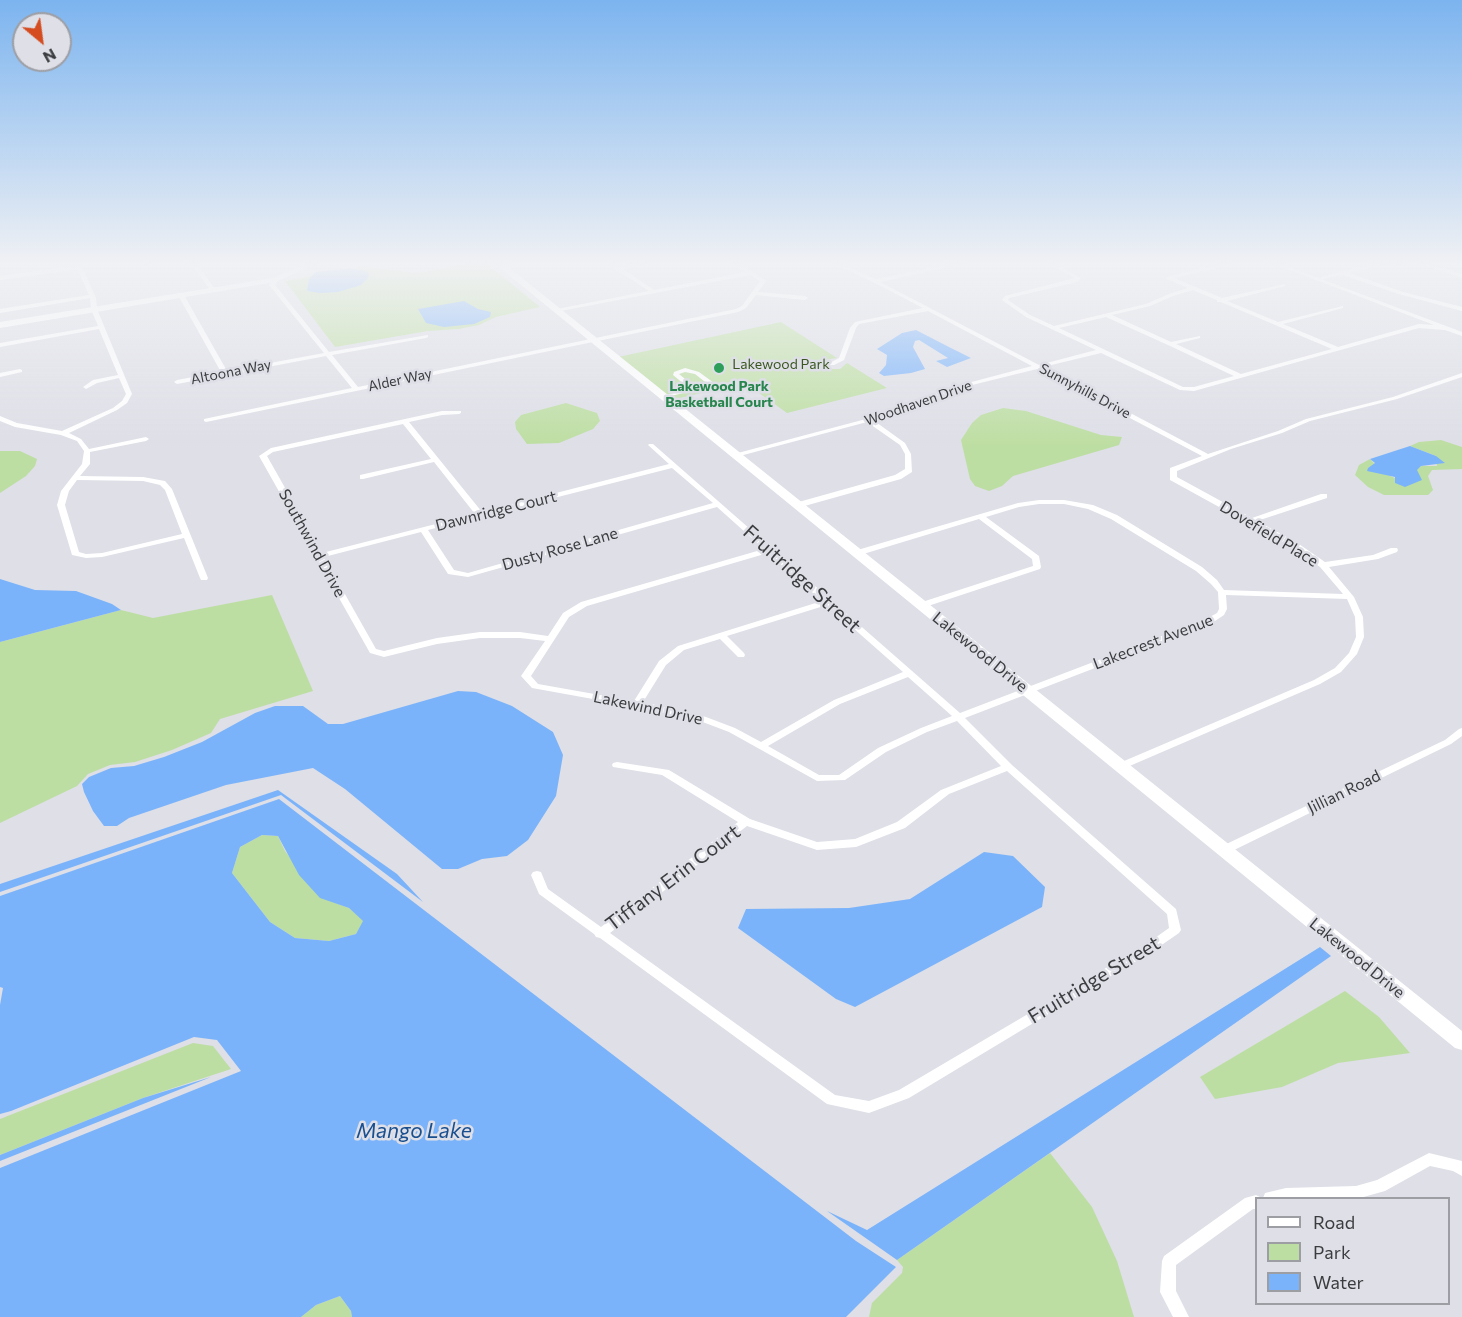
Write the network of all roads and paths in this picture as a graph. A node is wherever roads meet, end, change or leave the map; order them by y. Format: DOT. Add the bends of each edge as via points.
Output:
graph roads {
  1 [pos="100,323"];
  2 [pos="197,323"];
  3 [pos="303,323"];
  4 [pos="573,323"];
  5 [pos="673,323"];
  6 [pos="857,323"];
  7 [pos="956,323"];
  8 [pos="1044,323"];
  9 [pos="1072,323"];
  10 [pos="1125,323"];
  11 [pos="1434,323"];
  12 [pos="1277,324"];
  13 [pos="102,327"];
  14 [pos="1053,328"];
  15 [pos="1446,328"];
  16 [pos="1462,334"];
  17 [pos="426,336"];
  18 [pos="1198,337"];
  19 [pos="594,340"];
  20 [pos="1170,344"];
  21 [pos="0,345"];
  22 [pos="1338,349"];
  23 [pos="1100,351"];
  24 [pos="328,354"];
  25 [pos="832,364"];
  26 [pos="1037,366"];
  27 [pos="20,371"];
  28 [pos="225,373"];
  29 [pos="0,375"];
  30 [pos="1462,375"];
  31 [pos="122,376"];
  32 [pos="1240,376"];
  33 [pos="177,382"];
  34 [pos="86,387"];
  35 [pos="356,389"];
  36 [pos="694,389"];
  37 [pos="663,396"];
  38 [pos="459,412"];
  39 [pos="0,418"];
  40 [pos="206,420"];
  41 [pos="868,420"];
  42 [pos="404,421"];
  43 [pos="63,433"];
  44 [pos="146,439"];
  45 [pos="651,445"];
  46 [pos="87,451"];
  47 [pos="736,455"];
  48 [pos="1209,457"];
  49 [pos="435,460"];
  50 [pos="674,465"];
  51 [pos="363,477"];
  52 [pos="76,478"];
  53 [pos="1323,496"];
  54 [pos="718,504"];
  55 [pos="798,505"];
  56 [pos="480,515"];
  57 [pos="981,517"];
  58 [pos="1251,520"];
  59 [pos="423,529"];
  60 [pos="187,535"];
  61 [pos="769,550"];
  62 [pos="1394,550"];
  63 [pos="857,553"];
  64 [pos="319,556"];
  65 [pos="1323,565"];
  66 [pos="204,578"];
  67 [pos="1222,592"];
  68 [pos="1350,597"];
  69 [pos="827,602"];
  70 [pos="922,605"];
  71 [pos="721,635"];
  72 [pos="549,639"];
  73 [pos="741,655"];
  74 [pos="909,673"];
  75 [pos="1027,690"];
  76 [pos="637,704"];
  77 [pos="958,717"];
  78 [pos="1462,731"];
  79 [pos="761,746"];
  80 [pos="617,765"];
  81 [pos="1121,766"];
  82 [pos="1008,767"];
  83 [pos="746,822"];
  84 [pos="1224,850"];
  85 [pos="537,876"];
  86 [pos="600,934"];
  87 [pos="1462,1042"];
  88 [pos="1462,1170"];
  89 [pos="1275,1197"];
  90 [pos="1255,1202"];
  91 [pos="1181,1317"];
  1 -- 13 [label="street"];
  2 -- 28 [label="street"];
  3 -- 24 [label="street"];
  4 -- 19 [label="street, Lakewood Drive"];
  5 -- 19 [label="street, Alder Way"];
  6 -- 25 [label="street" via="842,359"];
  7 -- 26 [label="street, Sunnyhills Drive"];
  8 -- 14 [label="street"];
  9 -- 14 [label="street"];
  10 -- 20 [label="street"];
  11 -- 15 [label="street"];
  12 -- 22 [label="street"];
  13 -- 21 [label="street"];
  13 -- 31 [label="street"];
  14 -- 23 [label="street"];
  15 -- 16 [label="street"];
  15 -- 22 [label="street" via="1419,326"];
  17 -- 24 [label="street, Altoona Way"];
  18 -- 20 [label="street"];
  19 -- 35 [label="street, Alder Way"];
  19 -- 37 [label="street, Lakewood Drive"];
  20 -- 32 [label="street"];
  22 -- 32 [label="street"];
  23 -- 26 [label="street, Woodhaven Drive"];
  23 -- 32 [label="street" via="1182,389"];
  24 -- 28 [label="street, Altoona Way"];
  24 -- 35 [label="street"];
  26 -- 41 [label="street, Woodhaven Drive" via="966,385"];
  26 -- 48 [label="street, Sunnyhills Drive"];
  27 -- 29 [label="street"];
  28 -- 33 [label="street, Altoona Way"];
  30 -- 48 [label="street, Dovefield Place" via="1395,398 1308,420"];
  31 -- 34 [label="street" via="95,381"];
  31 -- 43 [label="street" via="129,394 125,402"];
  35 -- 40 [label="street, Alder Way"];
  36 -- 36 [label="street" via="712,384 692,370 676,373"];
  36 -- 37 [label="street"];
  37 -- 47 [label="street, Lakewood Drive"];
  38 -- 42 [label="street, Southwind Drive"];
  39 -- 43 [label="street"];
  41 -- 47 [label="street, Woodhaven Drive"];
  41 -- 55 [label="street" via="903,444 909,470 898,477"];
  42 -- 49 [label="street"];
  42 -- 64 [label="street, Southwind Drive" via="271,450 263,456"];
  43 -- 46 [label="street" via="79,440"];
  44 -- 46 [label="street"];
  45 -- 50 [label="street, Fruitridge Street"];
  46 -- 52 [label="street" via="86,464"];
  47 -- 55 [label="street, Lakewood Drive"];
  48 -- 58 [label="street, Dovefield Place" via="1173,470 1173,478"];
  49 -- 51 [label="street"];
  49 -- 56 [label="street"];
  50 -- 54 [label="street, Fruitridge Street"];
  50 -- 56 [label="street, Dawnridge Court"];
  52 -- 60 [label="street" via="162,483"];
  52 -- 60 [label="street" via="65,491 61,505 75,553 102,555"];
  53 -- 58 [label="street"];
  54 -- 59 [label="street, Dusty Rose Lane" via="468,575 451,572"];
  54 -- 61 [label="street, Fruitridge Street"];
  55 -- 63 [label="street, Lakewood Drive"];
  56 -- 59 [label="street, Dawnridge Court"];
  57 -- 63 [label="street, Lakecrest Avenue"];
  57 -- 67 [label="street, Lakecrest Avenue" via="1040,502 1090,507 1114,517 1199,569"];
  57 -- 70 [label="street" via="1036,558 1037,567"];
  58 -- 65 [label="street, Dovefield Place"];
  59 -- 64 [label="street, Dawnridge Court"];
  60 -- 66 [label="street"];
  61 -- 69 [label="street, Fruitridge Street"];
  61 -- 72 [label="street, Lakewind Drive" via="584,604 566,615"];
  62 -- 65 [label="street"];
  63 -- 70 [label="street, Lakewood Drive"];
  64 -- 72 [label="street, Southwind Drive" via="373,651 384,654 480,635"];
  65 -- 68 [label="street, Dovefield Place"];
  67 -- 68 [label="street"];
  67 -- 75 [label="street, Lakecrest Avenue" via="1223,609 1209,621"];
  68 -- 81 [label="street, Dovefield Place" via="1359,617 1360,637 1353,654 1338,670"];
  69 -- 71 [label="street"];
  69 -- 74 [label="street, Fruitridge Street"];
  70 -- 75 [label="street, Lakewood Drive"];
  71 -- 73 [label="street"];
  71 -- 76 [label="street" via="681,648 662,663"];
  72 -- 76 [label="street, Lakewind Drive" via="526,676 535,686"];
  74 -- 77 [label="street, Fruitridge Street"];
  74 -- 79 [label="street" via="837,702"];
  75 -- 77 [label="street, Lakewind Drive"];
  75 -- 81 [label="street, Lakewood Drive"];
  76 -- 79 [label="street, Lakewind Drive" via="703,718"];
  77 -- 79 [label="street, Lakewind Drive" via="882,750 841,778 817,778"];
  77 -- 82 [label="street, Fruitridge Street"];
  78 -- 84 [label="street, Jillian Road" via="1448,742"];
  80 -- 83 [label="street" via="665,772"];
  81 -- 84 [label="street, Lakewood Drive"];
  82 -- 83 [label="street" via="945,792 901,825 856,843 817,846"];
  82 -- 86 [label="street, Fruitridge Street" via="1172,912 1175,930 904,1094 869,1107 831,1100"];
  83 -- 86 [label="street, Tiffany Erin Court"];
  84 -- 87 [label="street, Lakewood Drive"];
  85 -- 86 [label="street, Fruitridge Street" via="543,891"];
  88 -- 89 [label="street" via="1429,1159 1380,1186 1356,1193"];
  90 -- 91 [label="street" via="1169,1261 1168,1292"];
}
